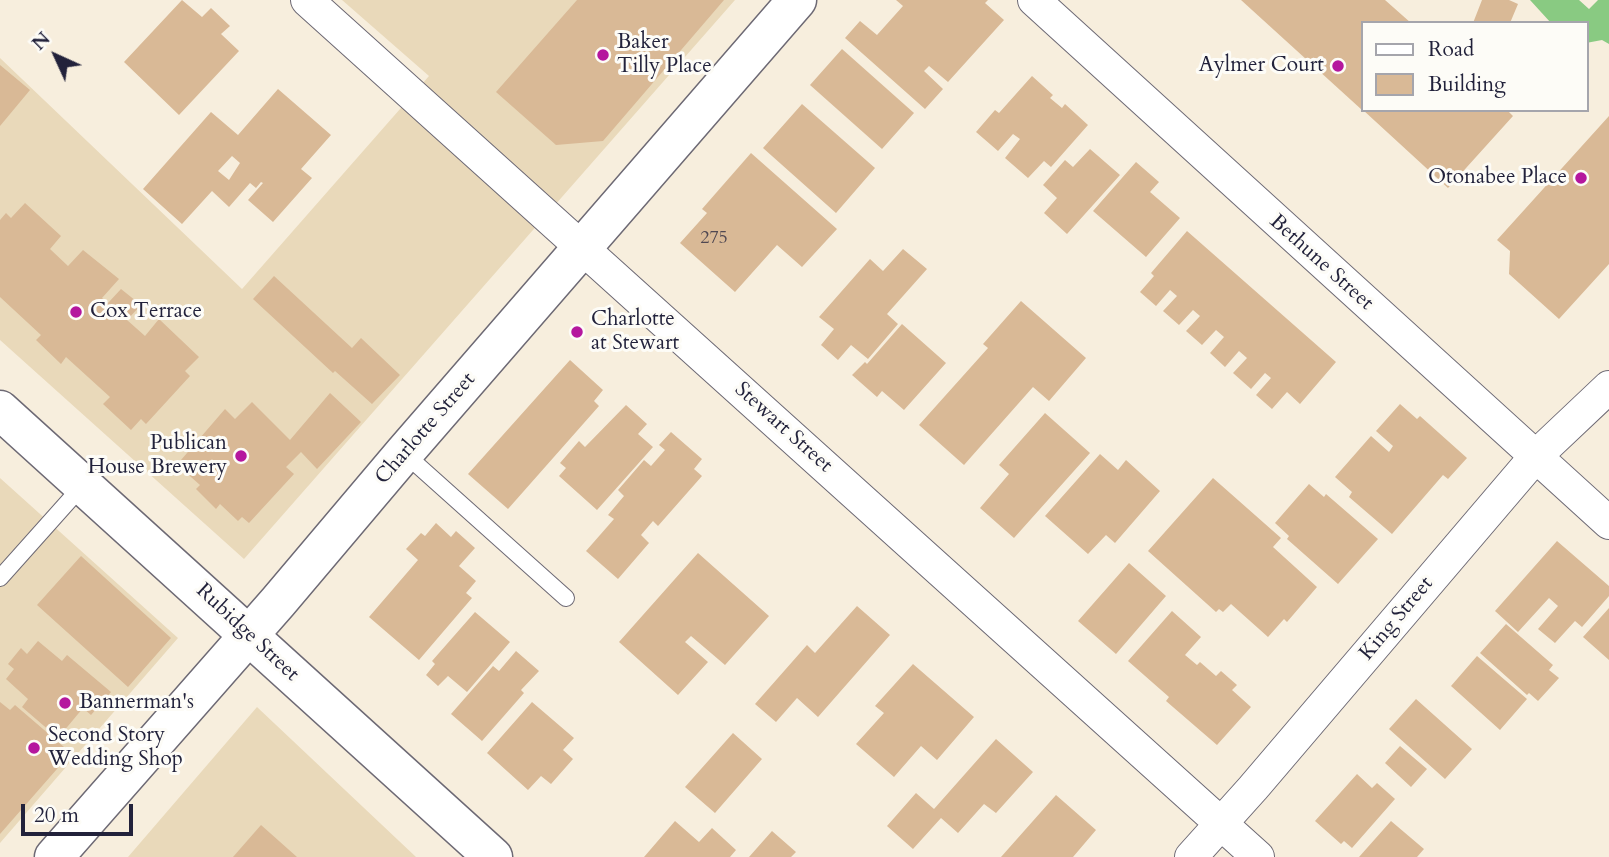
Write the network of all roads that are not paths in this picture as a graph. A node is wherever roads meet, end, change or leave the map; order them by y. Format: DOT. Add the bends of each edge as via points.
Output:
graph roads {
  1 [pos="307,0"];
  2 [pos="797,0"];
  3 [pos="1034,0"];
  4 [pos="583,248"];
  5 [pos="1609,387"];
  6 [pos="0,410"];
  7 [pos="404,453"];
  8 [pos="1536,456"];
  9 [pos="83,485"];
  10 [pos="1609,523"];
  11 [pos="0,578"];
  12 [pos="566,598"];
  13 [pos="248,636"];
  14 [pos="1221,823"];
  15 [pos="54,857"];
  16 [pos="493,857"];
  17 [pos="1191,857"];
  18 [pos="1258,857"];
  1 -- 4 [label="street, Stewart Street"];
  2 -- 4 [label="main road, Charlotte Street"];
  3 -- 8 [label="street, Bethune Street"];
  4 -- 7 [label="main road, Charlotte Street"];
  4 -- 14 [label="street, Stewart Street"];
  5 -- 8 [label="street, King Street"];
  6 -- 9 [label="main road, Rubidge Street"];
  7 -- 12 [label="lane"];
  7 -- 13 [label="main road, Charlotte Street"];
  8 -- 10 [label="street, Bethune Street"];
  8 -- 14 [label="street, King Street"];
  9 -- 11 [label="lane"];
  9 -- 13 [label="main road, Rubidge Street"];
  13 -- 15 [label="main road, Charlotte Street"];
  13 -- 16 [label="main road, Rubidge Street"];
  14 -- 17 [label="street, King Street"];
  14 -- 18 [label="street, Stewart Street"];
}
